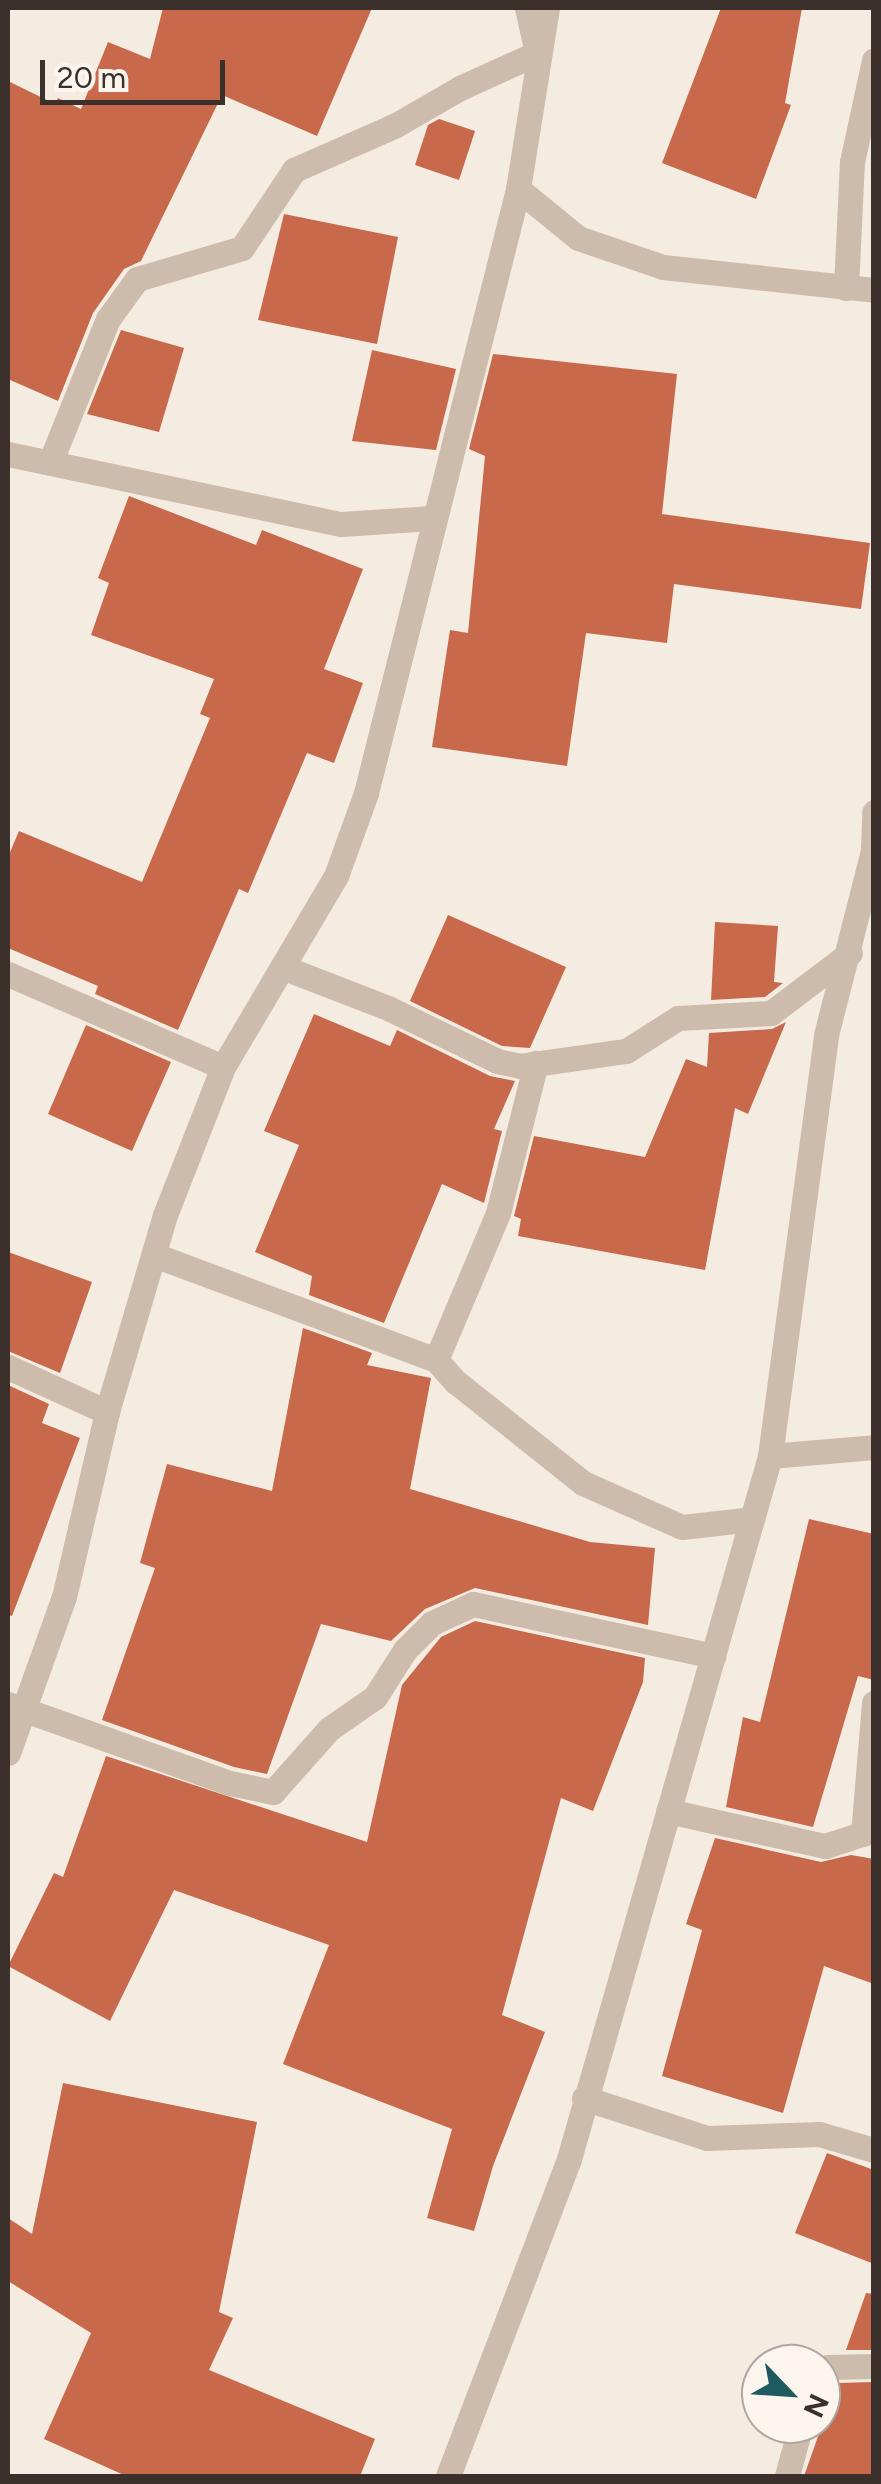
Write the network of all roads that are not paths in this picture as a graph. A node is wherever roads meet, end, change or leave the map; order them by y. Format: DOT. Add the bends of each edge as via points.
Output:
graph roads {
  1 [pos="527,8"];
  2 [pos="548,8"];
  3 [pos="537,53"];
  4 [pos="874,60"];
  5 [pos="518,188"];
  6 [pos="846,288"];
  7 [pos="874,290"];
  8 [pos="8,454"];
  9 [pos="50,463"];
  10 [pos="432,518"];
  11 [pos="874,812"];
  12 [pos="872,846"];
  13 [pos="850,953"];
  14 [pos="282,968"];
  15 [pos="8,974"];
  16 [pos="536,1064"];
  17 [pos="223,1067"];
  18 [pos="154,1254"];
  19 [pos="436,1360"];
  20 [pos="8,1366"];
  21 [pos="106,1412"];
  22 [pos="874,1446"];
  23 [pos="770,1456"];
  24 [pos="752,1519"];
  25 [pos="714,1656"];
  26 [pos="874,1702"];
  27 [pos="16,1707"];
  28 [pos="8,1753"];
  29 [pos="668,1811"];
  30 [pos="868,1832"];
  31 [pos="584,2098"];
  32 [pos="874,2150"];
  33 [pos="874,2366"];
  34 [pos="841,2367"];
  35 [pos="796,2444"];
  36 [pos="448,2476"];
  37 [pos="787,2476"];
  1 -- 3 [label="street"];
  2 -- 3 [label="street"];
  3 -- 5 [label="street"];
  3 -- 9 [label="street" via="294,170 242,248 137,279 108,319"];
  4 -- 6 [label="street" via="852,162"];
  5 -- 6 [label="street" via="578,238 663,267"];
  5 -- 10 [label="street"];
  6 -- 7 [label="street"];
  8 -- 9 [label="street"];
  9 -- 10 [label="street" via="341,524"];
  10 -- 14 [label="street" via="366,794 336,876"];
  11 -- 12 [label="street"];
  12 -- 13 [label="street"];
  13 -- 16 [label="street" via="771,1013 678,1018 626,1051"];
  13 -- 23 [label="street" via="826,1035"];
  14 -- 16 [label="street" via="388,1008 497,1061"];
  14 -- 17 [label="street"];
  15 -- 17 [label="street"];
  16 -- 19 [label="street" via="498,1214"];
  17 -- 18 [label="street"];
  18 -- 19 [label="street"];
  18 -- 21 [label="street"];
  19 -- 24 [label="street" via="583,1483 682,1527"];
  20 -- 21 [label="street"];
  21 -- 27 [label="street" via="64,1597"];
  22 -- 23 [label="street"];
  23 -- 24 [label="street"];
  24 -- 25 [label="street"];
  25 -- 27 [label="street" via="473,1604 432,1623 375,1697 328,1729 273,1792"];
  25 -- 29 [label="street"];
  26 -- 30 [label="street"];
  27 -- 28 [label="street"];
  29 -- 30 [label="street" via="825,1846"];
  29 -- 31 [label="street"];
  31 -- 32 [label="street" via="707,2138 819,2134"];
  31 -- 36 [label="street" via="569,2159"];
  33 -- 34 [label="street"];
  35 -- 37 [label="street"];
}
